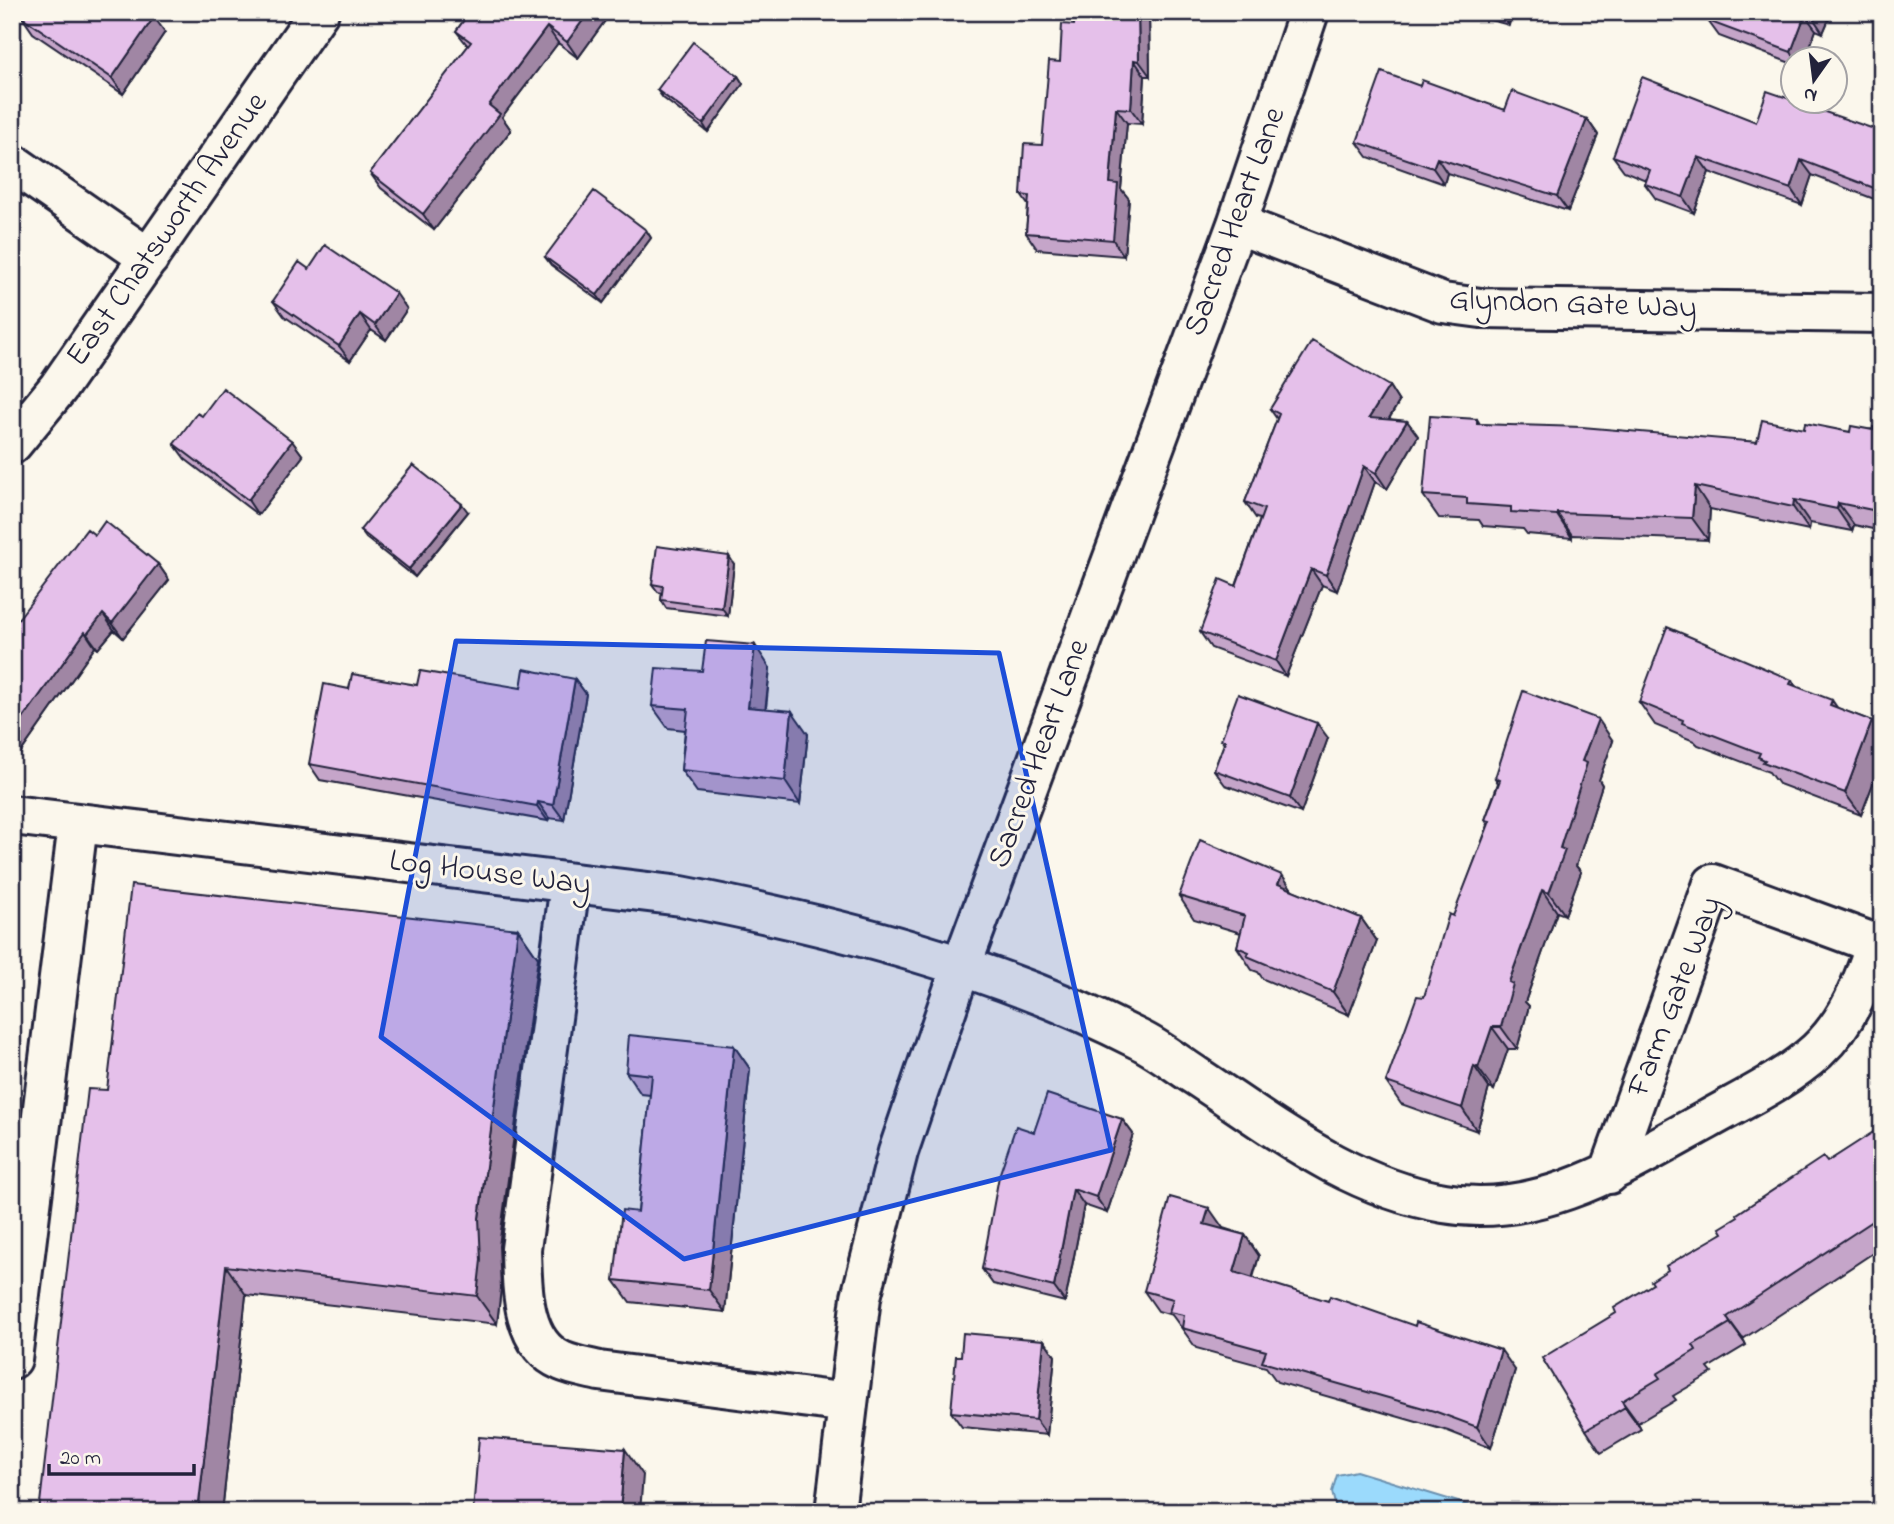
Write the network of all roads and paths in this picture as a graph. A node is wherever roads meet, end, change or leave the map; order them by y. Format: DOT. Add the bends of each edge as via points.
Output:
graph roads {
  1 [pos="319,12"];
  2 [pos="1309,12"];
  3 [pos="12,163"];
  4 [pos="1237,224"];
  5 [pos="149,258"];
  6 [pos="1882,313"];
  7 [pos="12,444"];
  8 [pos="12,815"];
  9 [pos="78,824"];
  10 [pos="570,884"];
  11 [pos="961,967"];
  12 [pos="1609,1174"];
  13 [pos="12,1359"];
  14 [pos="848,1403"];
  15 [pos="835,1512"];
  1 -- 5 [label="street, East Chatsworth Avenue"];
  2 -- 4 [label="street, Sacred Heart Lane"];
  3 -- 5 [label="street"];
  4 -- 6 [label="street, Glyndon Gate Way" via="1405,289 1481,308"];
  4 -- 11 [label="street, Sacred Heart Lane"];
  5 -- 7 [label="street, East Chatsworth Avenue" via="58,388"];
  8 -- 9 [label="street, Log House Way"];
  9 -- 10 [label="street, Log House Way"];
  9 -- 13 [label="street"];
  10 -- 11 [label="street, Log House Way" via="681,896 769,913"];
  10 -- 14 [label="street" via="521,1249 522,1289 532,1329 542,1346 560,1361 599,1371"];
  11 -- 12 [label="street, Farm Gate Way" via="1070,1007 1142,1041 1328,1162 1387,1191 1447,1204 1497,1206 1545,1198"];
  11 -- 14 [label="street, Sacred Heart Lane" via="888,1192 861,1297"];
  12 -- 12 [label="street, Farm Gate Way" via="1784,1076 1817,1051 1857,998 1876,944 1713,884"];
  14 -- 15 [label="street, Sacred Heart Lane"];
}
